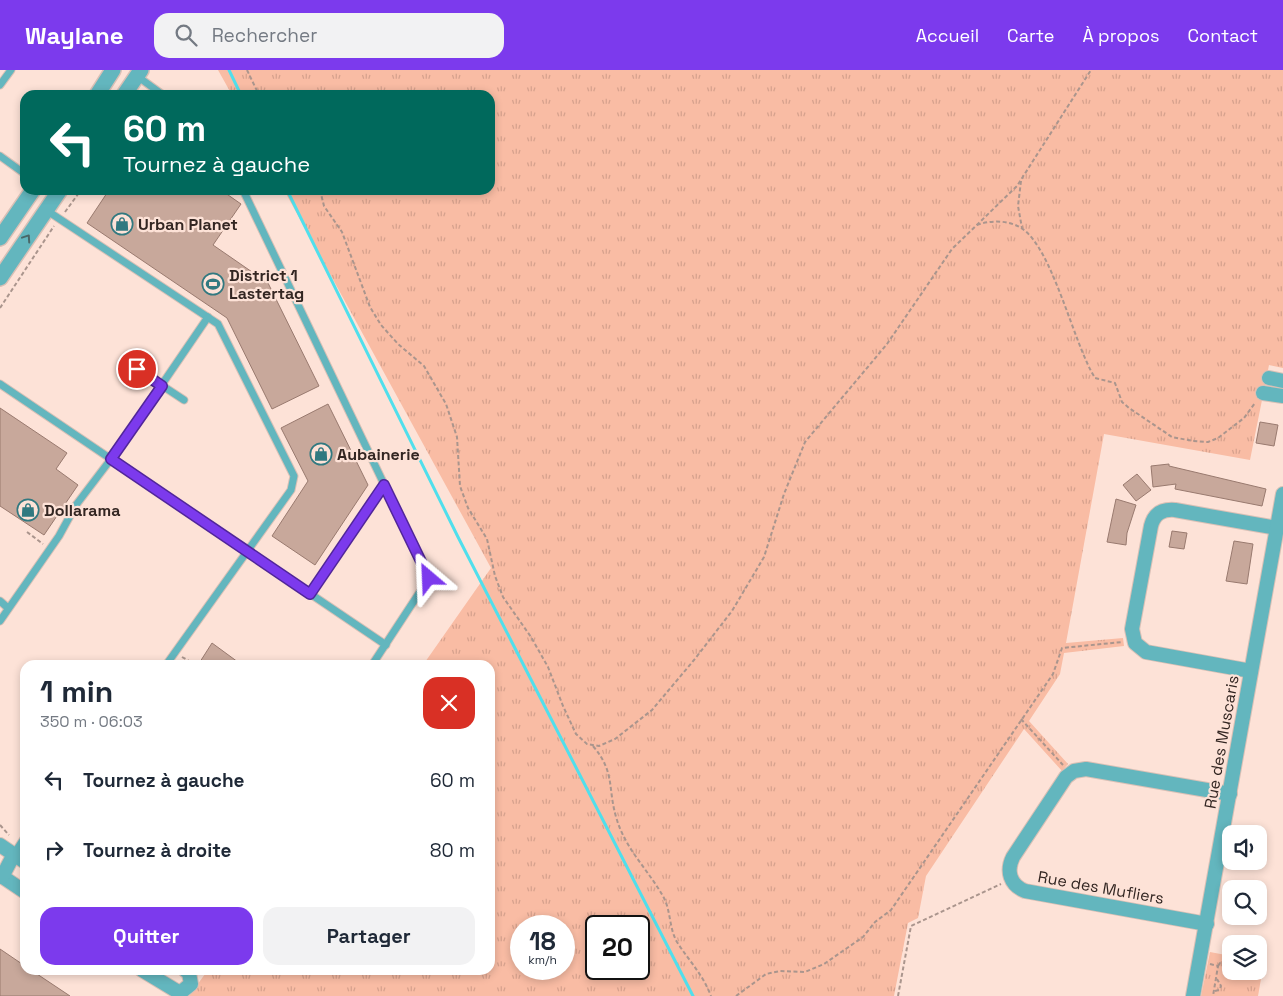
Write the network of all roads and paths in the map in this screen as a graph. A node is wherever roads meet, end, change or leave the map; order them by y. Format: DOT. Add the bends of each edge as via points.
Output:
graph roads {
  1 [pos="10,70"];
  2 [pos="114,70"];
  3 [pos="247,70"];
  4 [pos="1092,70"];
  5 [pos="135,72"];
  6 [pos="0,85"];
  7 [pos="100,90"];
  8 [pos="126,90"];
  9 [pos="157,90"];
  10 [pos="257,90"];
  11 [pos="0,156"];
  12 [pos="20,170"];
  13 [pos="1022,178"];
  14 [pos="29,195"];
  15 [pos="56,195"];
  16 [pos="77,195"];
  17 [pos="245,195"];
  18 [pos="321,195"];
  19 [pos="46,210"];
  20 [pos="59,219"];
  21 [pos="976,225"];
  22 [pos="1022,228"];
  23 [pos="0,238"];
  24 [pos="0,278"];
  25 [pos="0,308"];
  26 [pos="208,317"];
  27 [pos="137,369"];
  28 [pos="1268,378"];
  29 [pos="1283,381"];
  30 [pos="0,384"];
  31 [pos="162,386"];
  32 [pos="1272,394"];
  33 [pos="184,400"];
  34 [pos="111,459"];
  35 [pos="384,485"];
  36 [pos="1283,494"];
  37 [pos="1277,528"];
  38 [pos="27,532"];
  39 [pos="49,548"];
  40 [pos="247,551"];
  41 [pos="310,594"];
  42 [pos="0,601"];
  43 [pos="8,608"];
  44 [pos="0,621"];
  45 [pos="1123,642"];
  46 [pos="386,645"];
  47 [pos="170,660"];
  48 [pos="376,660"];
  49 [pos="1252,671"];
  50 [pos="1021,719"];
  51 [pos="593,746"];
  52 [pos="1065,767"];
  53 [pos="1230,794"];
  54 [pos="0,845"];
  55 [pos="19,858"];
  56 [pos="1,877"];
  57 [pos="1004,883"];
  58 [pos="20,889"];
  59 [pos="1206,924"];
  60 [pos="1222,963"];
  61 [pos="1208,964"];
  62 [pos="1218,966"];
  63 [pos="150,975"];
  64 [pos="188,975"];
  65 [pos="1217,979"];
  66 [pos="1215,991"];
  67 [pos="711,996"];
  68 [pos="736,996"];
  69 [pos="898,996"];
  70 [pos="1193,996"];
  71 [pos="1213,996"];
  1 -- 6 [label="lane"];
  2 -- 7 [label="street"];
  3 -- 10 [label="path"];
  4 -- 13 [label="path"];
  5 -- 8 [label="street"];
  5 -- 9 [label="lane"];
  11 -- 12 [label="lane"];
  13 -- 21 [label="path"];
  13 -- 22 [label="path" via="1018,206"];
  14 -- 23 [label="street"];
  15 -- 19 [label="street"];
  16 -- 20 [label="path"];
  17 -- 35 [label="lane"];
  18 -- 51 [label="path" via="324,206 342,232 370,307 398,344 424,366 446,404 457,437 460,486 468,508 486,539 499,586 548,667 576,734"];
  19 -- 20 [label="lane"];
  24 -- 19 [label="street, one-way"];
  20 -- 25 [label="path"];
  20 -- 26 [label="lane"];
  21 -- 22 [label="path" via="990,221"];
  21 -- 51 [label="path" via="952,249 887,344 806,442 786,487 764,557 732,611 652,710 615,739"];
  22 -- 32 [label="path" via="1043,258 1095,378 1115,383 1125,404 1162,432 1175,438 1203,442 1213,440 1240,421 1251,406"];
  26 -- 31 [label="lane"];
  26 -- 40 [label="lane" via="218,324 294,476 291,490"];
  27 -- 31 [label="lane"];
  28 -- 29 [label="street"];
  30 -- 34 [label="lane"];
  31 -- 33 [label="lane"];
  31 -- 34 [label="lane"];
  34 -- 39 [label="lane"];
  34 -- 40 [label="lane"];
  35 -- 41 [label="lane"];
  35 -- 46 [label="lane" via="429,578"];
  36 -- 37 [label="street, Rue des Muscaris"];
  37 -- 49 [label="street, Rue des Muscaris"];
  37 -- 49 [label="street" via="1175,510 1164,510 1158,514 1151,526 1132,629 1135,643 1146,652"];
  38 -- 39 [label="path"];
  39 -- 43 [label="lane" via="25,588"];
  40 -- 41 [label="lane"];
  40 -- 47 [label="lane"];
  41 -- 46 [label="lane"];
  42 -- 43 [label="lane"];
  43 -- 44 [label="lane"];
  45 -- 50 [label="path" via="1062,648 1053,674"];
  46 -- 48 [label="lane"];
  49 -- 53 [label="street, Rue des Muscaris"];
  50 -- 52 [label="path"];
  50 -- 68 [label="path" via="891,910 824,964 805,972 766,974"];
  51 -- 67 [label="path" via="608,766 617,823 664,899 677,942 701,974"];
  53 -- 59 [label="street, Rue des Muscaris"];
  53 -- 59 [label="street, Rue des Mufliers" via="1086,769 1076,770 1066,777 1009,868 1013,882 1024,891"];
  54 -- 55 [label="street"];
  55 -- 56 [label="street"];
  56 -- 58 [label="street"];
  57 -- 69 [label="path" via="911,926"];
  59 -- 70 [label="street, Rue des Muscaris"];
  60 -- 62 [label="path"];
  61 -- 62 [label="path"];
  62 -- 65 [label="path"];
  63 -- 64 [label="street" via="180,994 191,984"];
  65 -- 66 [label="path"];
  65 -- 66 [label="path" via="1222,986"];
  66 -- 71 [label="path"];
}
